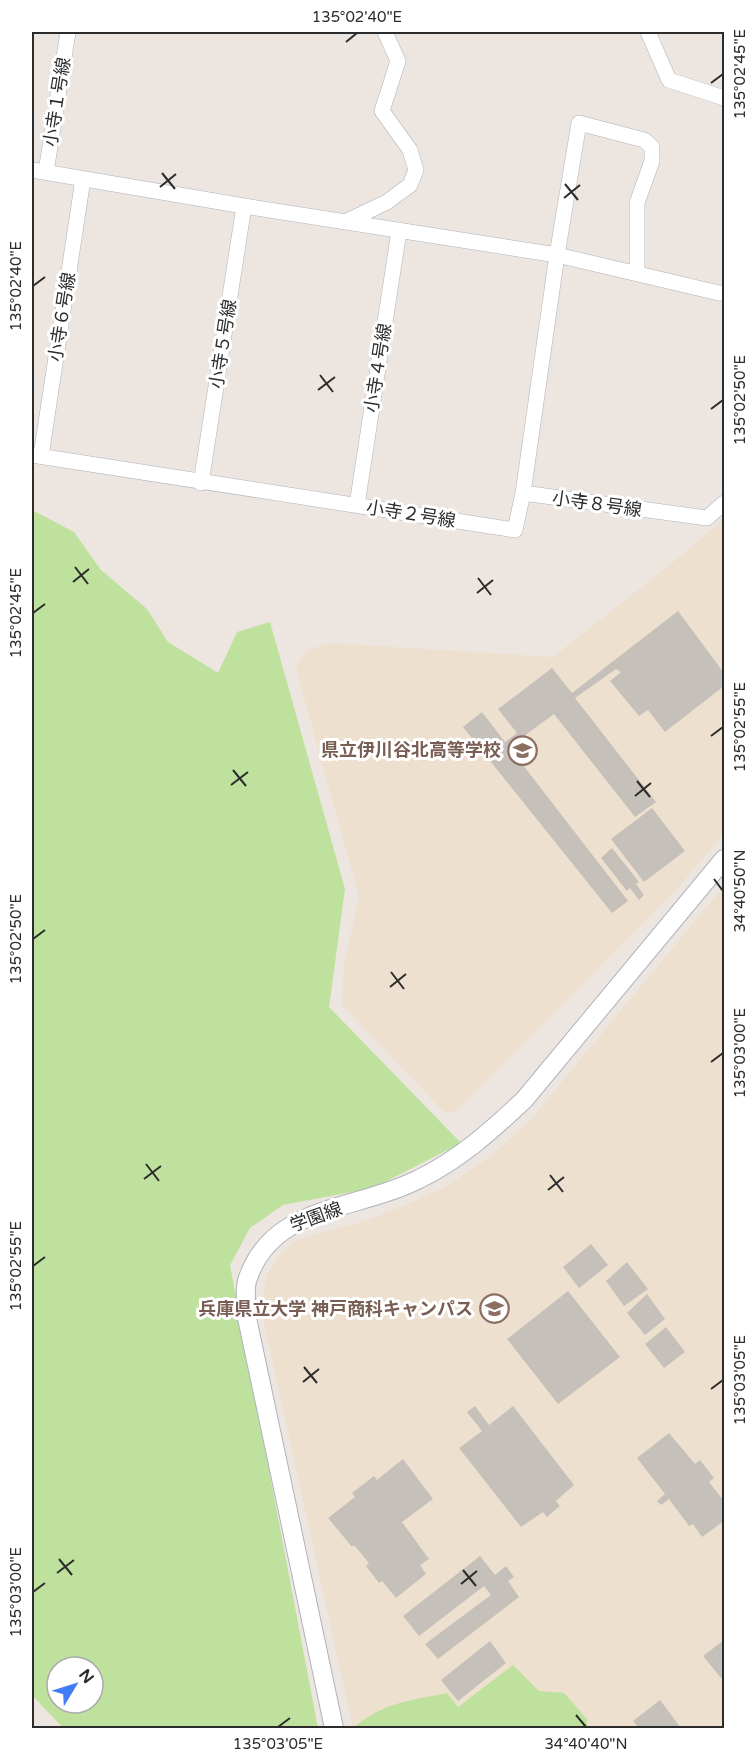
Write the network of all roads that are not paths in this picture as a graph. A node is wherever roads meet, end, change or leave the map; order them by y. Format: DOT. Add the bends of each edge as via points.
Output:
graph roads {
  1 [pos="68,32"];
  2 [pos="385,32"];
  3 [pos="648,32"];
  4 [pos="724,98"];
  5 [pos="39,171"];
  6 [pos="83,179"];
  7 [pos="244,206"];
  8 [pos="345,222"];
  9 [pos="399,231"];
  10 [pos="557,255"];
  11 [pos="637,274"];
  12 [pos="724,293"];
  13 [pos="36,456"];
  14 [pos="201,483"];
  15 [pos="523,493"];
  16 [pos="724,504"];
  17 [pos="357,505"];
  18 [pos="724,859"];
  19 [pos="334,1728"];
  1 -- 5 [label="street, 小寺１号線"];
  2 -- 8 [label="street" via="398,61 382,111 410,150 416,170 410,185 387,202"];
  3 -- 4 [label="street" via="669,80"];
  5 -- 6 [label="street"];
  6 -- 7 [label="street"];
  6 -- 13 [label="street, 小寺６号線"];
  7 -- 8 [label="street"];
  7 -- 14 [label="street, 小寺５号線"];
  8 -- 9 [label="street"];
  9 -- 10 [label="street"];
  9 -- 17 [label="street, 小寺４号線"];
  10 -- 11 [label="street"];
  10 -- 11 [label="street, 小寺２号線" via="579,123 644,140 652,147 652,161 637,203"];
  10 -- 15 [label="street, 小寺２号線"];
  11 -- 12 [label="street"];
  13 -- 14 [label="street, 小寺２号線"];
  14 -- 17 [label="street, 小寺２号線"];
  15 -- 16 [label="street, 小寺８号線" via="707,518"];
  15 -- 17 [label="street, 小寺２号線" via="515,530"];
  18 -- 19 [label="street, 学園線" via="524,1100 493,1130 449,1163 418,1180 380,1196 303,1218 280,1231 260,1252 247,1283 247,1318"];
}
